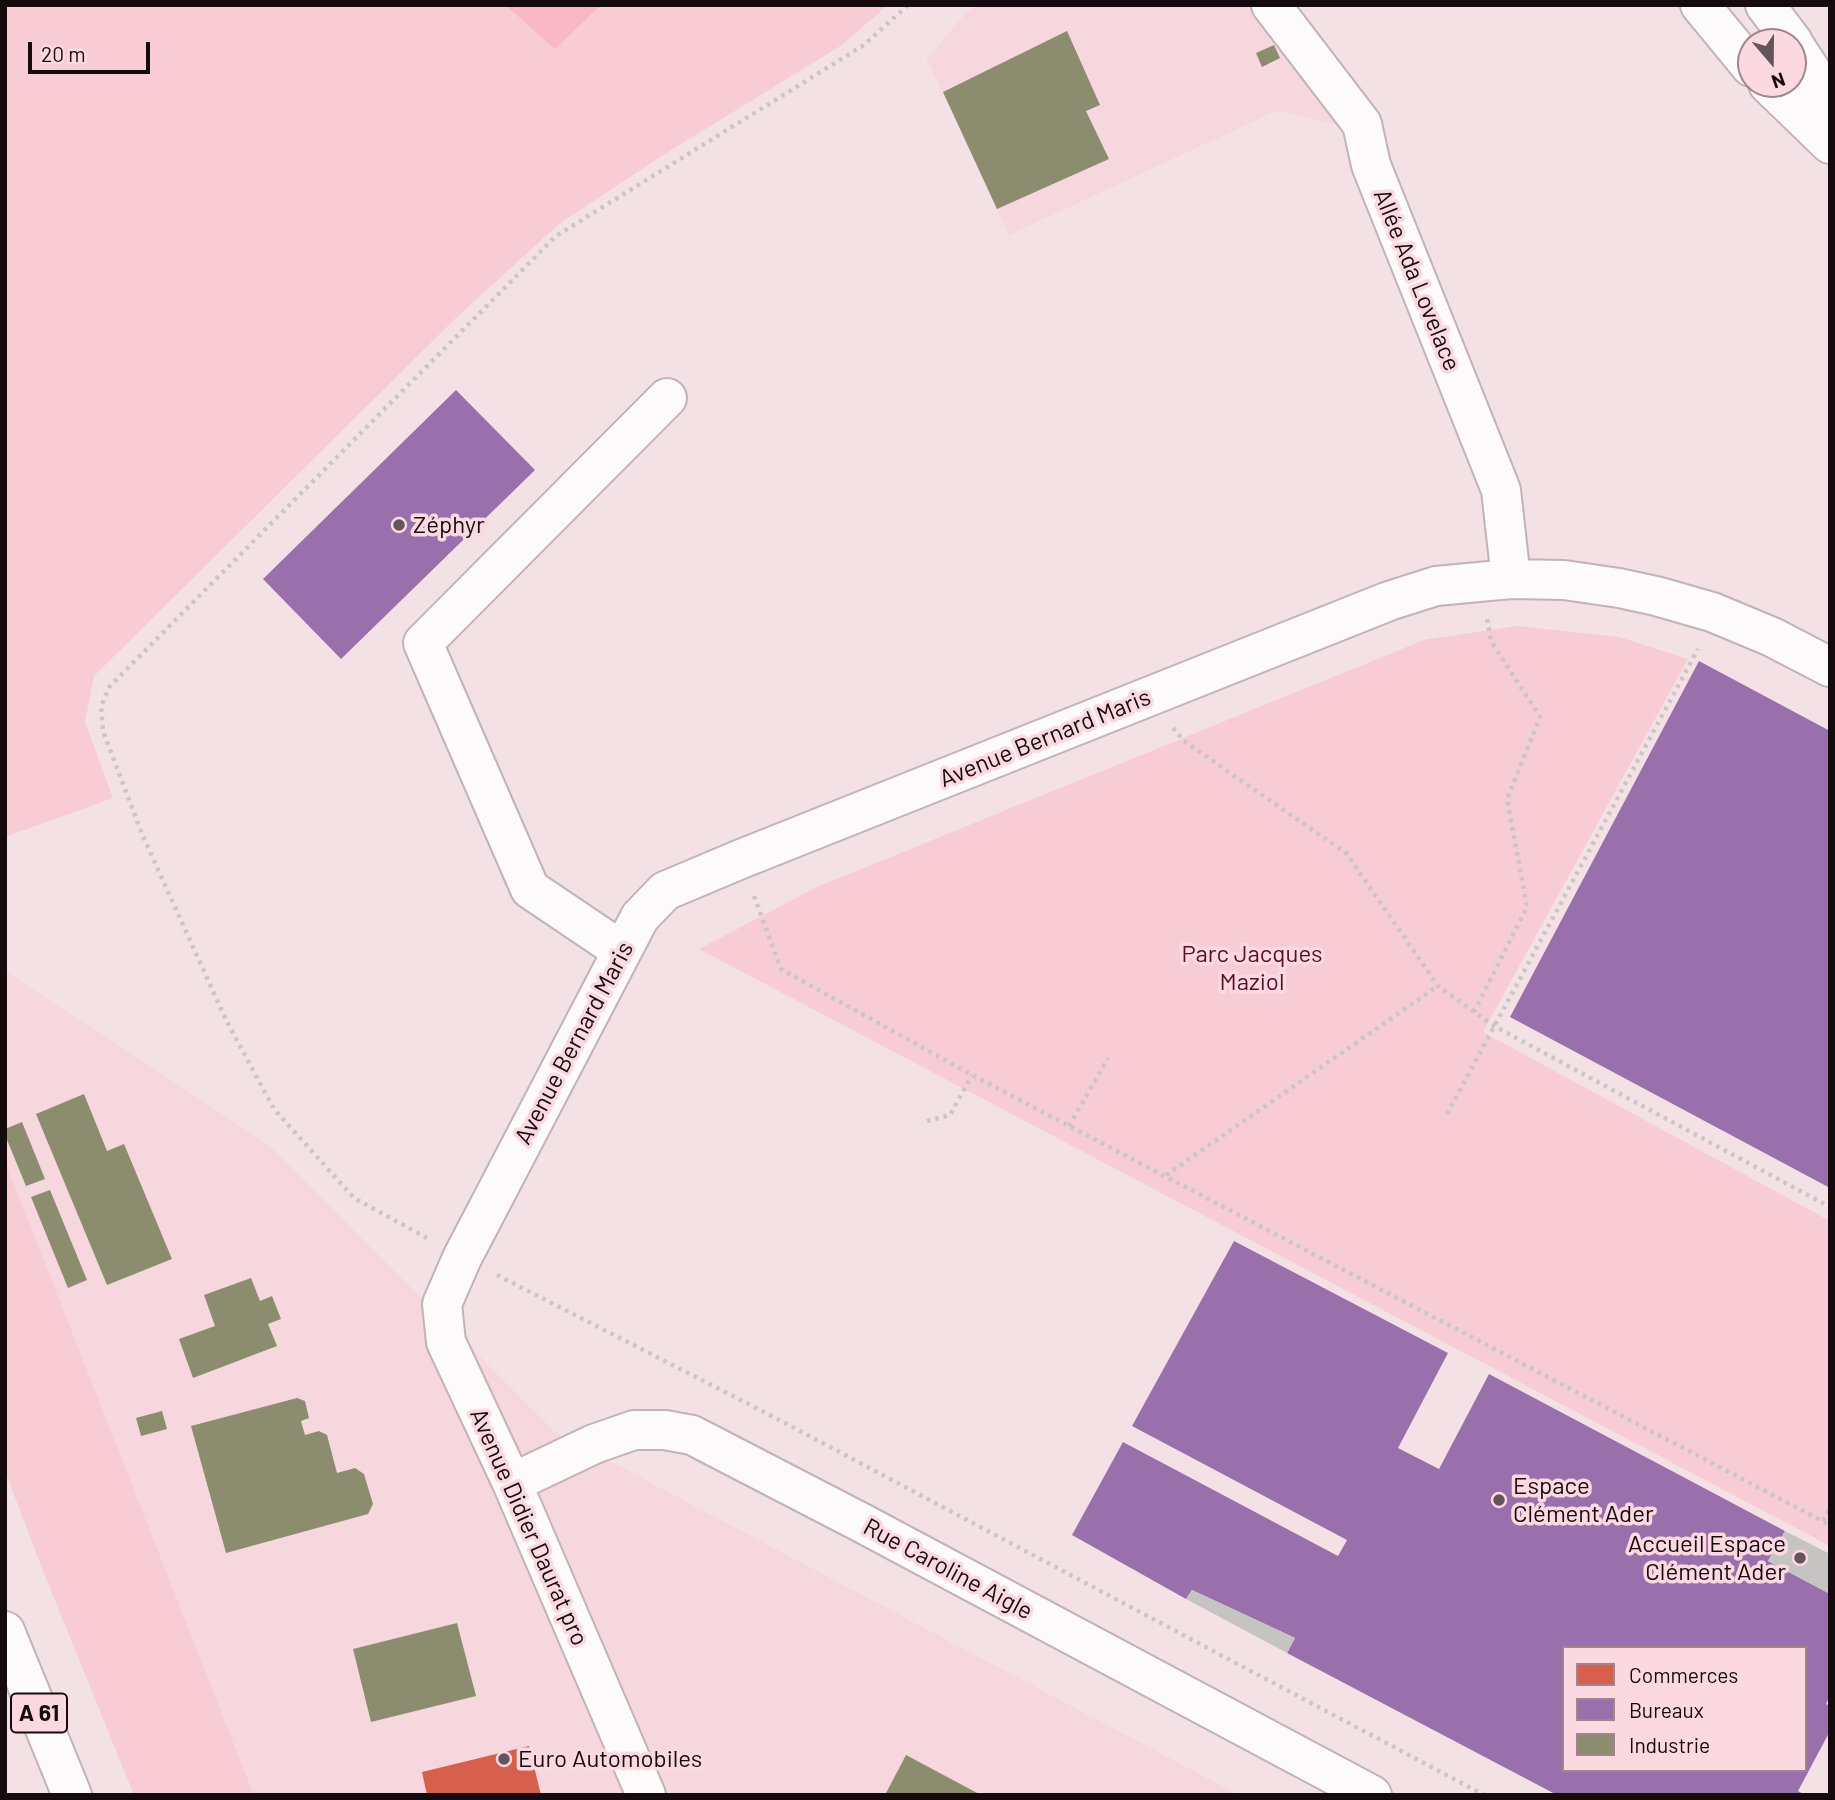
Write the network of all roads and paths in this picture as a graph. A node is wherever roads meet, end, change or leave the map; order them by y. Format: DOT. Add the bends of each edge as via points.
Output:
graph roads {
  1 [pos="908,5"];
  2 [pos="1271,5"];
  3 [pos="1700,5"];
  4 [pos="1765,5"];
  5 [pos="1782,28"];
  6 [pos="1737,50"];
  7 [pos="1807,64"];
  8 [pos="1782,98"];
  9 [pos="1830,100"];
  10 [pos="1830,144"];
  11 [pos="667,398"];
  12 [pos="1495,580"];
  13 [pos="1712,612"];
  14 [pos="1830,667"];
  15 [pos="1148,697"];
  16 [pos="741,859"];
  17 [pos="622,951"];
  18 [pos="1438,986"];
  19 [pos="1474,1012"];
  20 [pos="1494,1026"];
  21 [pos="1108,1058"];
  22 [pos="972,1075"];
  23 [pos="1447,1114"];
  24 [pos="927,1121"];
  25 [pos="1069,1126"];
  26 [pos="1166,1175"];
  27 [pos="1830,1207"];
  28 [pos="462,1258"];
  29 [pos="512,1483"];
  30 [pos="1830,1508"];
  31 [pos="1823,1521"];
  32 [pos="1830,1525"];
  33 [pos="5,1631"];
  34 [pos="72,1795"];
  35 [pos="646,1795"];
  36 [pos="1372,1795"];
  37 [pos="1484,1795"];
  1 -- 28 [label="path" via="864,45 556,236 110,686 101,706 103,731 142,834 226,1020 274,1109 354,1198"];
  2 -- 12 [label="main road, Allée Ada Lovelace" via="1362,124 1371,165 1501,490"];
  3 -- 6 [label="main road"];
  4 -- 5 [label="main road"];
  7 -- 9 [label="main road"];
  8 -- 10 [label="main road"];
  11 -- 17 [label="main road" via="423,643 530,889"];
  12 -- 13 [label="main road, Avenue Bernard Maris" via="1564,580 1619,588"];
  12 -- 15 [label="main road, Avenue Bernard Maris" via="1436,586 1388,601"];
  12 -- 19 [label="path" via="1491,641 1540,717 1507,799 1527,907"];
  13 -- 14 [label="main road, Avenue Bernard Maris" via="1772,636"];
  13 -- 20 [label="path" via="1694,659"];
  15 -- 16 [label="main road, Avenue Bernard Maris"];
  15 -- 18 [label="path" via="1184,741 1346,853"];
  16 -- 17 [label="main road, Avenue Bernard Maris" via="665,891 640,917"];
  16 -- 22 [label="path" via="781,968"];
  17 -- 28 [label="main road, Avenue Bernard Maris"];
  18 -- 19 [label="path"];
  18 -- 26 [label="path"];
  19 -- 20 [label="path"];
  20 -- 23 [label="path"];
  20 -- 27 [label="path"];
  21 -- 25 [label="path"];
  22 -- 24 [label="path" via="950,1115"];
  22 -- 25 [label="path"];
  25 -- 26 [label="path"];
  26 -- 31 [label="path"];
  28 -- 29 [label="main road, Avenue Didier Daurat pro" via="442,1304 446,1342"];
  28 -- 37 [label="path" via="768,1413"];
  29 -- 35 [label="main road, Avenue Didier Daurat pro"];
  29 -- 36 [label="main road, Rue Caroline Aigle" via="634,1430 692,1435"];
  30 -- 31 [label="path"];
  31 -- 32 [label="path"];
  33 -- 34 [label="main road, A 61"];
}
